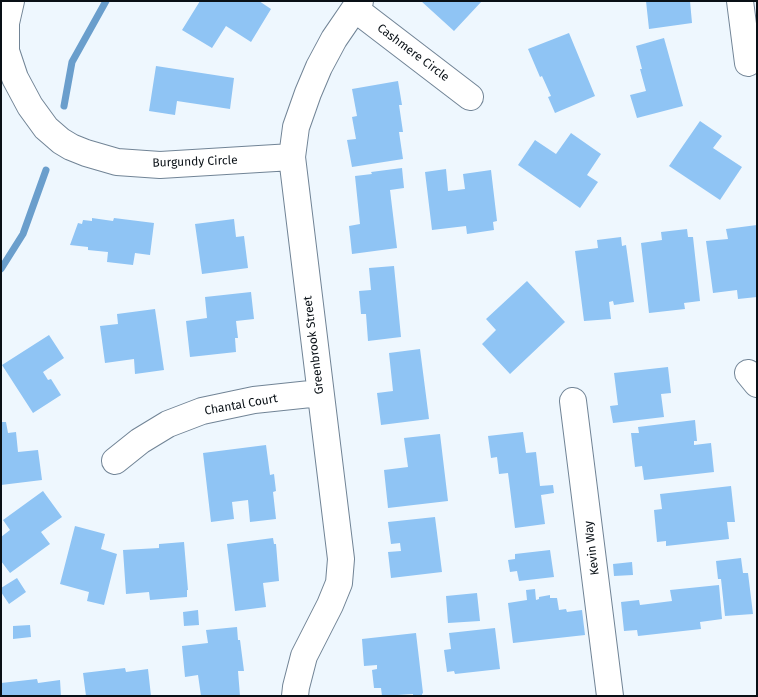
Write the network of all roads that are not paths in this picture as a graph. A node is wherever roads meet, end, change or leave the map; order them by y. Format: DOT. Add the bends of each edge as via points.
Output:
graph roads {
  1 [pos="11,1"];
  2 [pos="740,1"];
  3 [pos="357,5"];
  4 [pos="748,63"];
  5 [pos="470,97"];
  6 [pos="292,157"];
  7 [pos="320,393"];
  8 [pos="573,401"];
  9 [pos="115,461"];
  10 [pos="296,696"];
  11 [pos="610,696"];
  1 -- 6 [label="street, Burgundy Circle" via="6,23 6,51 15,78 46,128 70,147 117,162 160,165"];
  2 -- 4 [label="street"];
  3 -- 5 [label="street, Cashmere Circle"];
  3 -- 6 [label="street, Greenbrook Street" via="319,67 296,127"];
  6 -- 7 [label="street, Greenbrook Street"];
  7 -- 9 [label="street, Chantal Court" via="254,400 202,411 168,424"];
  7 -- 10 [label="street, Greenbrook Street" via="341,558 339,583 304,656"];
  8 -- 11 [label="street, Kevin Way"];
}
